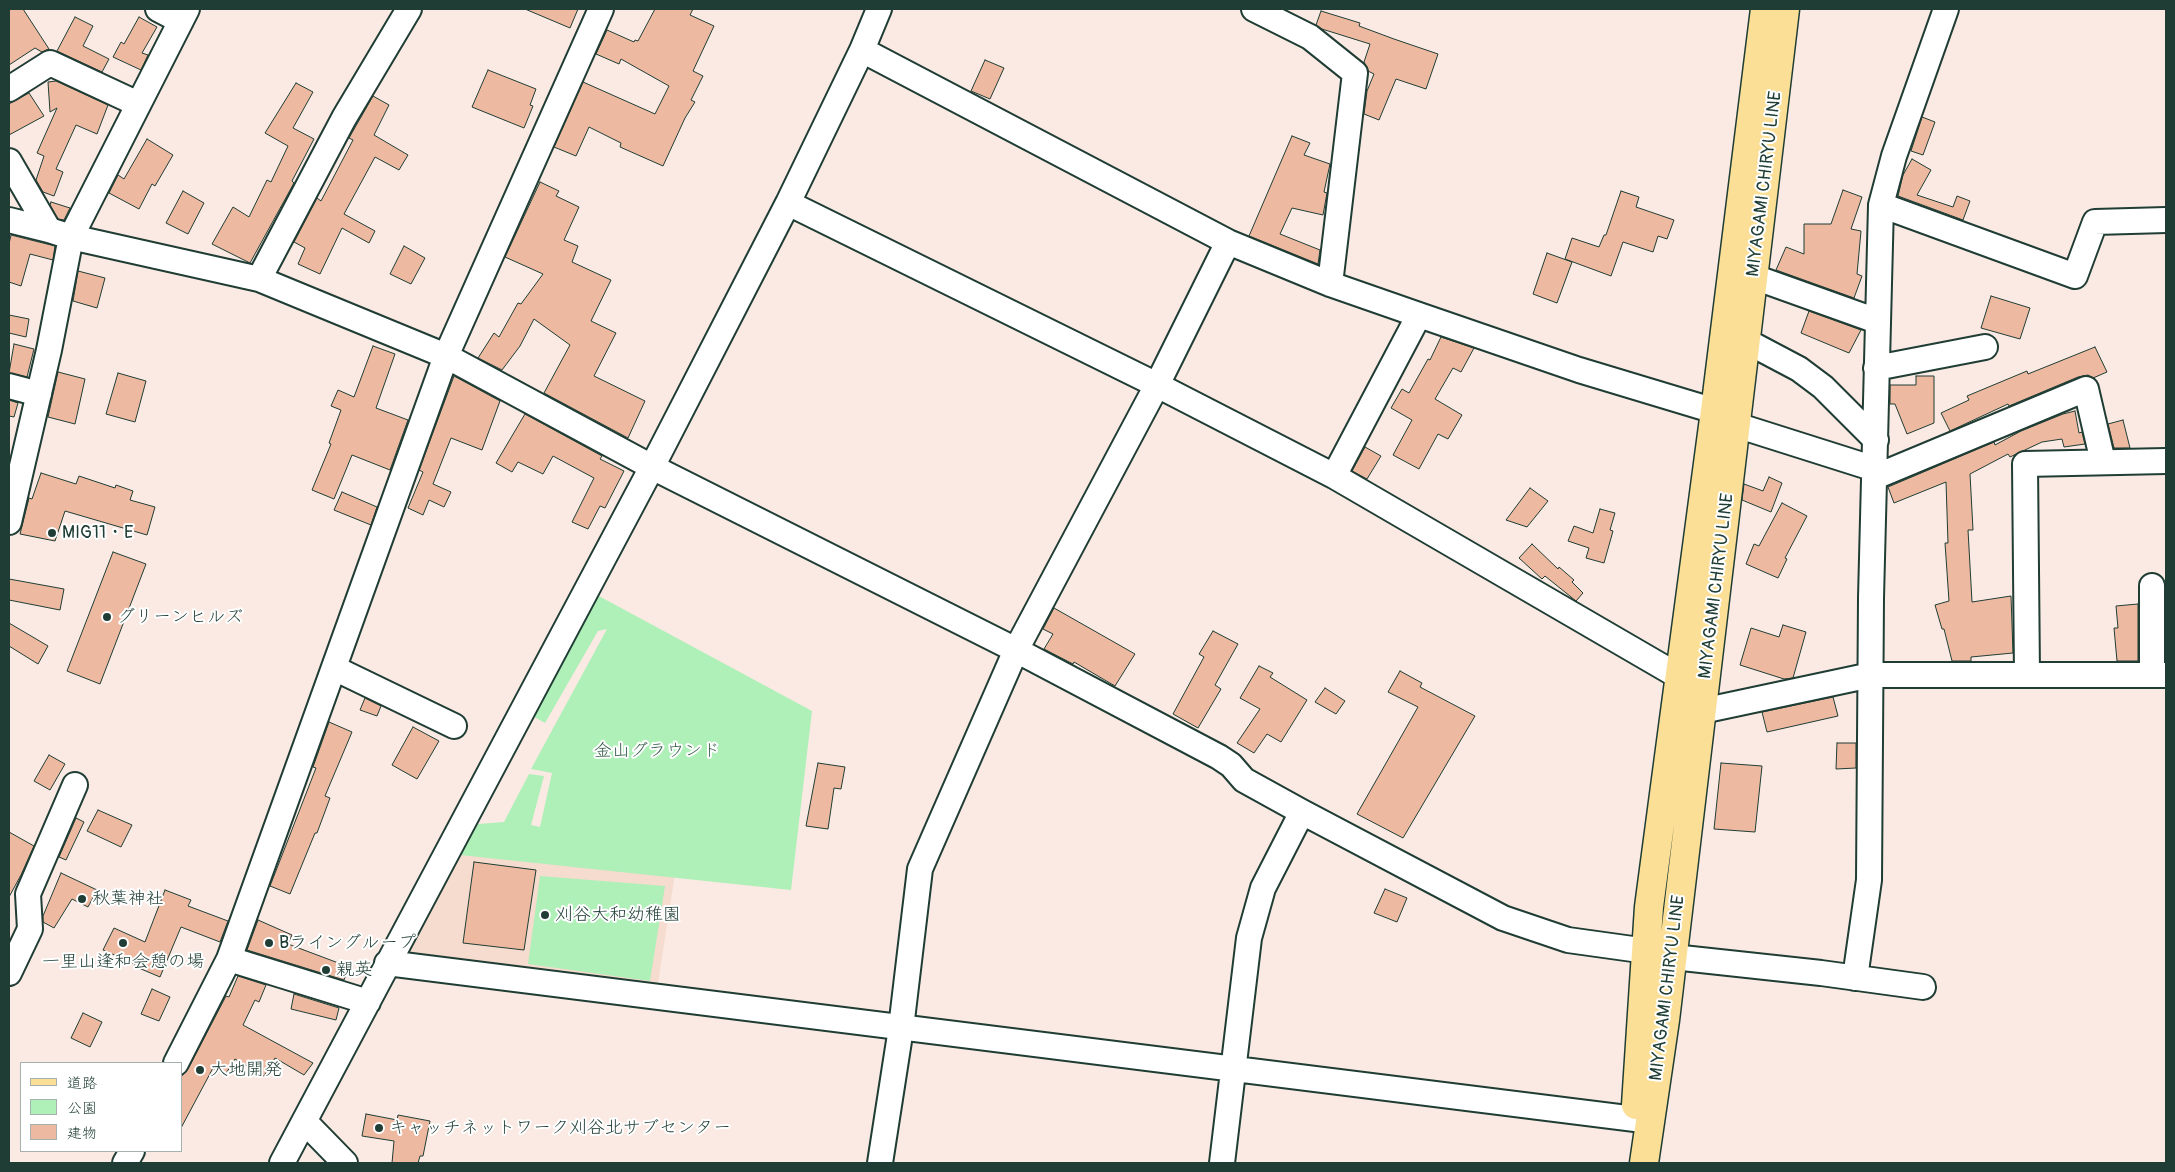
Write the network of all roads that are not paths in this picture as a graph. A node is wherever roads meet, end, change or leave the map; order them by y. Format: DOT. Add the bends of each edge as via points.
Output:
graph roads {
  1 [pos="158,9"];
  2 [pos="410,9"];
  3 [pos="601,9"];
  4 [pos="879,9"];
  5 [pos="1254,9"];
  6 [pos="1765,9"];
  7 [pos="1785,9"];
  8 [pos="1946,9"];
  9 [pos="184,15"];
  10 [pos="862,50"];
  11 [pos="9,89"];
  12 [pos="138,104"];
  13 [pos="9,161"];
  14 [pos="788,203"];
  15 [pos="1881,205"];
  16 [pos="9,220"];
  17 [pos="2166,220"];
  18 [pos="49,230"];
  19 [pos="71,237"];
  20 [pos="1228,242"];
  21 [pos="1754,277"];
  22 [pos="260,279"];
  23 [pos="1330,284"];
  24 [pos="1419,315"];
  25 [pos="1877,321"];
  26 [pos="1746,341"];
  27 [pos="1985,347"];
  28 [pos="446,356"];
  29 [pos="1876,368"];
  30 [pos="1157,385"];
  31 [pos="9,386"];
  32 [pos="39,394"];
  33 [pos="1726,418"];
  34 [pos="18,439"];
  35 [pos="1876,440"];
  36 [pos="2166,461"];
  37 [pos="2103,462"];
  38 [pos="652,467"];
  39 [pos="1875,473"];
  40 [pos="1334,476"];
  41 [pos="9,522"];
  42 [pos="2152,586"];
  43 [pos="1016,650"];
  44 [pos="334,668"];
  45 [pos="2027,675"];
  46 [pos="2159,675"];
  47 [pos="1871,676"];
  48 [pos="1680,677"];
  49 [pos="1702,711"];
  50 [pos="454,726"];
  51 [pos="75,785"];
  52 [pos="1302,812"];
  53 [pos="1660,954"];
  54 [pos="229,958"];
  55 [pos="387,963"];
  56 [pos="9,974"];
  57 [pos="1855,978"];
  58 [pos="1923,988"];
  59 [pos="368,1002"];
  60 [pos="901,1028"];
  61 [pos="177,1062"];
  62 [pos="1234,1070"];
  63 [pos="1635,1119"];
  64 [pos="306,1122"];
  65 [pos="131,1152"];
  66 [pos="125,1163"];
  67 [pos="282,1163"];
  68 [pos="345,1163"];
  69 [pos="880,1163"];
  70 [pos="1222,1163"];
  71 [pos="1629,1163"];
  72 [pos="1644,1163"];
  1 -- 9 [label="street"];
  2 -- 22 [label="street" via="344,118"];
  3 -- 28 [label="street"];
  4 -- 10 [label="street"];
  5 -- 23 [label="street" via="1310,37 1355,73"];
  6 -- 33 [label="main road, MIYAGAMI CHIRYU LINE"];
  7 -- 21 [label="main road, MIYAGAMI CHIRYU LINE"];
  8 -- 15 [label="street" via="1894,156"];
  9 -- 12 [label="street"];
  10 -- 14 [label="street"];
  10 -- 20 [label="street"];
  11 -- 12 [label="street" via="50,63"];
  12 -- 19 [label="street"];
  13 -- 18 [label="street"];
  14 -- 30 [label="street"];
  14 -- 38 [label="street"];
  15 -- 17 [label="street" via="2075,276 2095,222"];
  15 -- 25 [label="street"];
  16 -- 18 [label="street"];
  18 -- 19 [label="street"];
  19 -- 22 [label="street"];
  19 -- 32 [label="street"];
  20 -- 23 [label="street"];
  20 -- 30 [label="street"];
  21 -- 25 [label="street"];
  21 -- 26 [label="main road, MIYAGAMI CHIRYU LINE"];
  22 -- 28 [label="street"];
  23 -- 24 [label="street"];
  24 -- 33 [label="street"];
  24 -- 40 [label="street"];
  25 -- 29 [label="street"];
  26 -- 33 [label="main road, MIYAGAMI CHIRYU LINE"];
  26 -- 35 [label="street" via="1799,369 1823,387"];
  27 -- 29 [label="street"];
  28 -- 38 [label="street"];
  28 -- 44 [label="street"];
  29 -- 35 [label="street"];
  30 -- 40 [label="street"];
  30 -- 43 [label="street"];
  31 -- 32 [label="street"];
  32 -- 34 [label="street"];
  33 -- 39 [label="street"];
  33 -- 48 [label="main road, MIYAGAMI CHIRYU LINE"];
  33 -- 49 [label="main road, MIYAGAMI CHIRYU LINE"];
  34 -- 41 [label="street"];
  35 -- 39 [label="street"];
  36 -- 37 [label="street"];
  37 -- 39 [label="street" via="2086,389"];
  37 -- 45 [label="street" via="2025,464"];
  38 -- 43 [label="street"];
  38 -- 55 [label="street"];
  39 -- 47 [label="street"];
  40 -- 48 [label="street"];
  42 -- 46 [label="street"];
  43 -- 52 [label="street" via="1219,757 1244,780"];
  43 -- 60 [label="street" via="920,869"];
  44 -- 50 [label="street"];
  44 -- 54 [label="street"];
  45 -- 46 [label="street"];
  45 -- 47 [label="street"];
  47 -- 49 [label="street"];
  47 -- 57 [label="street" via="1869,880"];
  48 -- 53 [label="main road, MIYAGAMI CHIRYU LINE" via="1649,906"];
  49 -- 53 [label="main road, MIYAGAMI CHIRYU LINE"];
  51 -- 56 [label="street" via="28,894 30,929"];
  52 -- 53 [label="street" via="1503,918 1568,940"];
  52 -- 62 [label="street" via="1264,888 1249,938"];
  53 -- 57 [label="street"];
  53 -- 63 [label="main road, MIYAGAMI CHIRYU LINE"];
  53 -- 72 [label="main road, MIYAGAMI CHIRYU LINE"];
  54 -- 59 [label="street"];
  54 -- 61 [label="street"];
  55 -- 59 [label="street"];
  55 -- 60 [label="street"];
  57 -- 58 [label="street"];
  59 -- 64 [label="street"];
  60 -- 62 [label="street"];
  60 -- 69 [label="street"];
  62 -- 63 [label="street"];
  62 -- 70 [label="street"];
  63 -- 71 [label="main road, MIYAGAMI CHIRYU LINE"];
  64 -- 67 [label="street"];
  64 -- 68 [label="street"];
  65 -- 66 [label="street"];
}
